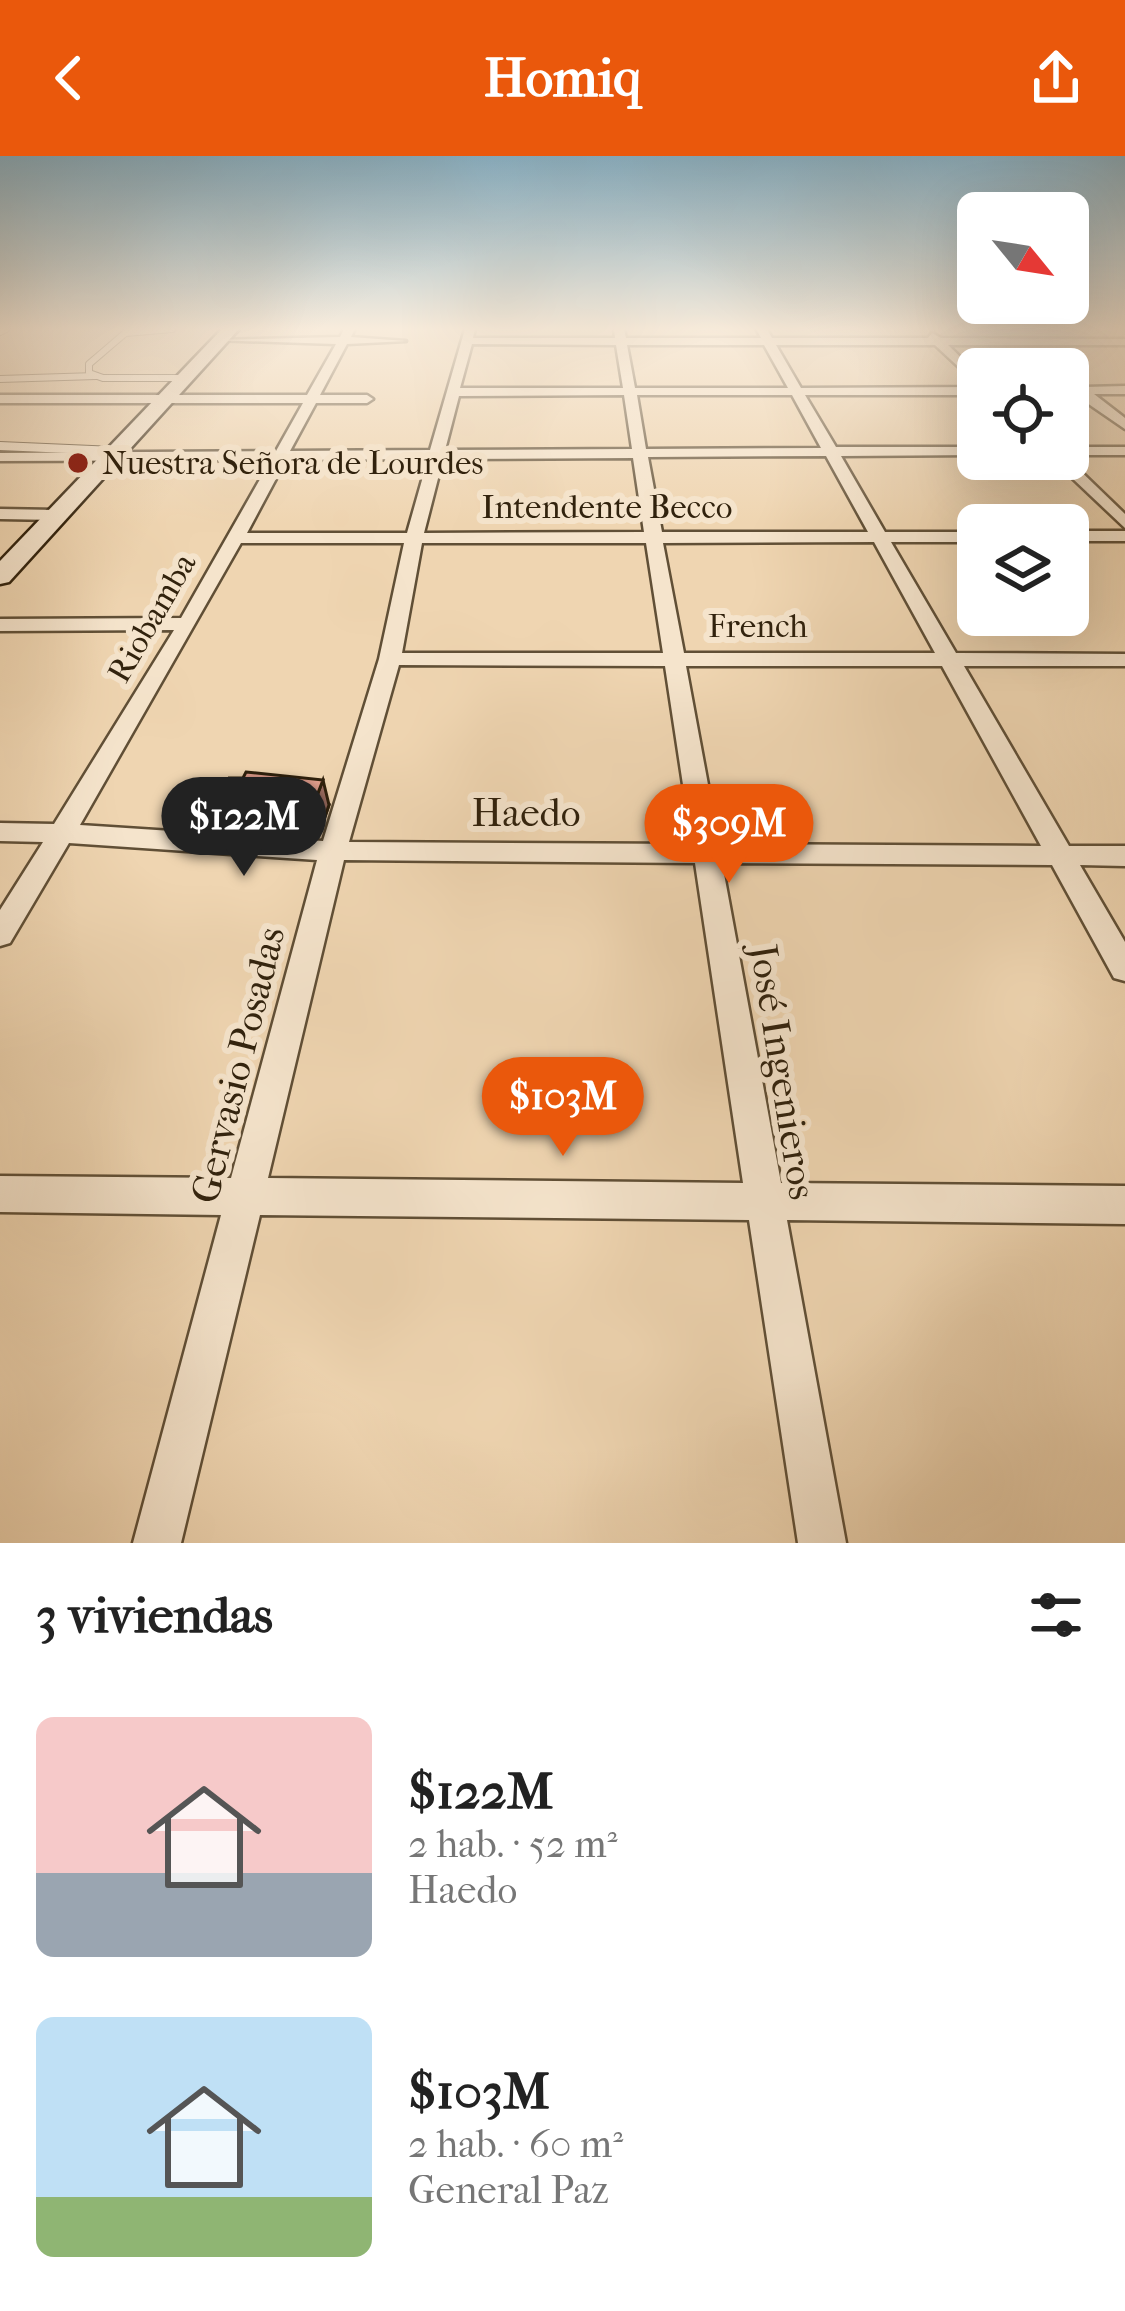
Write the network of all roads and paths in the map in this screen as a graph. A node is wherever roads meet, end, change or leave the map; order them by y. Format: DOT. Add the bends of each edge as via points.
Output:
graph roads {
  1 [pos="173,394"];
  2 [pos="313,394"];
  3 [pos="452,394"];
  4 [pos="629,394"];
  5 [pos="797,394"];
  6 [pos="169,398"];
  7 [pos="310,398"];
  8 [pos="367,399"];
  9 [pos="8,400"];
  10 [pos="1089,400"];
  11 [pos="0,411"];
  12 [pos="1125,424"];
  13 [pos="0,446"];
  14 [pos="639,450"];
  15 [pos="829,451"];
  16 [pos="957,451"];
  17 [pos="1089,451"];
  18 [pos="1125,451"];
  19 [pos="112,454"];
  20 [pos="438,455"];
  21 [pos="0,457"];
  22 [pos="277,458"];
  23 [pos="1081,480"];
  24 [pos="0,514"];
  25 [pos="56,515"];
  26 [pos="1125,523"];
  27 [pos="1089,536"];
  28 [pos="1125,536"];
  29 [pos="653,537"];
  30 [pos="878,537"];
  31 [pos="957,537"];
  32 [pos="237,538"];
  33 [pos="414,538"];
  34 [pos="0,577"];
  35 [pos="188,624"];
  36 [pos="0,625"];
  37 [pos="390,658"];
  38 [pos="674,659"];
  39 [pos="948,660"];
  40 [pos="1125,660"];
  41 [pos="0,832"];
  42 [pos="63,832"];
  43 [pos="333,851"];
  44 [pos="707,854"];
  45 [pos="1060,856"];
  46 [pos="1125,856"];
  47 [pos="0,935"];
  48 [pos="1125,969"];
  49 [pos="246,1192"];
  50 [pos="0,1194"];
  51 [pos="764,1198"];
  52 [pos="1125,1205"];
  53 [pos="157,1543"];
  54 [pos="822,1543"];
  1 -- 6 [label="street"];
  2 -- 7 [label="street, Riobamba"];
  3 -- 20 [label="street, Gervasio Posadas"];
  4 -- 14 [label="street, José Ingenieros"];
  5 -- 15 [label="street"];
  6 -- 7 [label="street"];
  6 -- 9 [label="street"];
  6 -- 19 [label="street"];
  7 -- 8 [label="street"];
  7 -- 22 [label="street, Riobamba"];
  9 -- 11 [label="street"];
  10 -- 12 [label="street"];
  13 -- 19 [label="lane"];
  14 -- 15 [label="street"];
  14 -- 20 [label="street"];
  14 -- 29 [label="street, José Ingenieros"];
  15 -- 16 [label="street"];
  15 -- 30 [label="street"];
  17 -- 18 [label="street"];
  19 -- 21 [label="street"];
  19 -- 22 [label="street"];
  19 -- 25 [label="street"];
  20 -- 22 [label="street"];
  20 -- 33 [label="street, Gervasio Posadas"];
  22 -- 32 [label="street, Riobamba"];
  23 -- 26 [label="street"];
  24 -- 25 [label="street"];
  25 -- 34 [label="street"];
  27 -- 28 [label="street"];
  29 -- 30 [label="street, Intendente Becco"];
  29 -- 33 [label="street, Intendente Becco"];
  29 -- 38 [label="street, José Ingenieros"];
  30 -- 31 [label="street, Intendente Becco"];
  30 -- 39 [label="street"];
  32 -- 33 [label="street, Intendente Becco"];
  32 -- 35 [label="street, Riobamba"];
  33 -- 37 [label="street, Gervasio Posadas"];
  35 -- 36 [label="street"];
  35 -- 42 [label="street, Riobamba"];
  37 -- 38 [label="street, French"];
  37 -- 43 [label="street, Gervasio Posadas"];
  38 -- 39 [label="street, French"];
  38 -- 44 [label="street, José Ingenieros"];
  39 -- 40 [label="street, French"];
  39 -- 45 [label="street"];
  41 -- 42 [label="street, Haedo"];
  42 -- 43 [label="street, Haedo"];
  42 -- 47 [label="street, Riobamba"];
  43 -- 44 [label="street, Haedo"];
  43 -- 49 [label="street, Gervasio Posadas"];
  44 -- 45 [label="street, Haedo"];
  44 -- 51 [label="street, José Ingenieros"];
  45 -- 46 [label="street, Haedo"];
  45 -- 48 [label="street"];
  49 -- 50 [label="street"];
  49 -- 51 [label="street"];
  49 -- 53 [label="street, Gervasio Posadas"];
  51 -- 52 [label="street"];
  51 -- 54 [label="street, José Ingenieros"];
}
